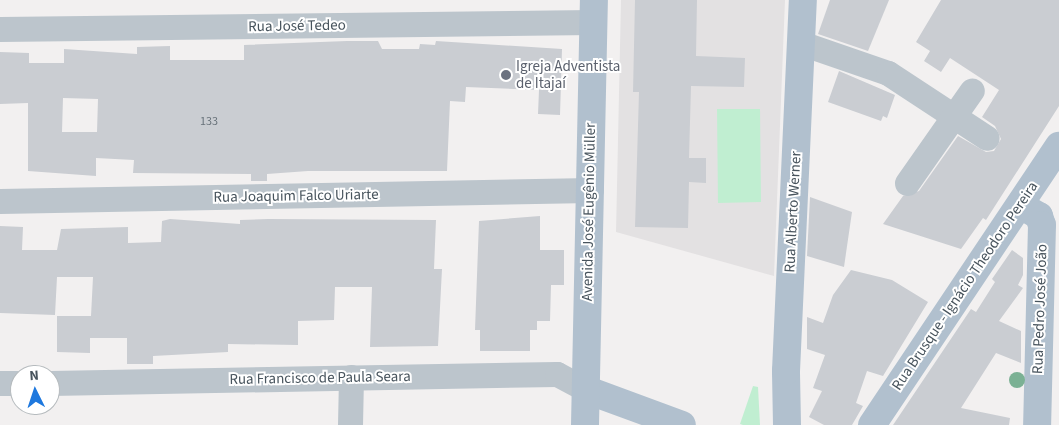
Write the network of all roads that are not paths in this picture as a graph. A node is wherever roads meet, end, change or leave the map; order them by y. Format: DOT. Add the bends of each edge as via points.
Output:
graph roads {
  1 [pos="803,0"];
  2 [pos="594,11"];
  3 [pos="0,30"];
  4 [pos="801,42"];
  5 [pos="972,90"];
  6 [pos="954,115"];
  7 [pos="988,138"];
  8 [pos="1059,146"];
  9 [pos="907,184"];
  10 [pos="591,190"];
  11 [pos="0,201"];
  12 [pos="1020,205"];
  13 [pos="351,377"];
  14 [pos="60,382"];
  15 [pos="587,390"];
  16 [pos="350,425"];
  17 [pos="585,425"];
  18 [pos="682,425"];
  19 [pos="787,425"];
  20 [pos="872,425"];
  21 [pos="1037,425"];
  1 -- 4 [label="main road, Rua Alberto Werner"];
  2 -- 3 [label="street, Rua José Tedeo"];
  2 -- 10 [label="main road, Avenida José Eugênio Müller"];
  4 -- 6 [label="street" via="876,67"];
  4 -- 19 [label="main road, Rua Alberto Werner" via="786,371"];
  5 -- 6 [label="street"];
  6 -- 7 [label="street"];
  6 -- 9 [label="street"];
  8 -- 12 [label="main road, Rua Brusque - Ignácio Theodoro Pereira"];
  10 -- 11 [label="street, Rua Joaquim Falco Uriarte"];
  10 -- 15 [label="main road, Avenida José Eugênio Müller"];
  12 -- 20 [label="main road, Rua Brusque - Ignácio Theodoro Pereira"];
  12 -- 21 [label="main road, Rua Pedro José João" via="1038,216 1042,225"];
  13 -- 14 [label="street, Rua Francisco de Paula Seara"];
  13 -- 15 [label="street, Rua Francisco de Paula Seara" via="557,374"];
  13 -- 16 [label="street"];
  15 -- 17 [label="main road, Avenida José Eugênio Müller"];
  15 -- 18 [label="main road"];
}
